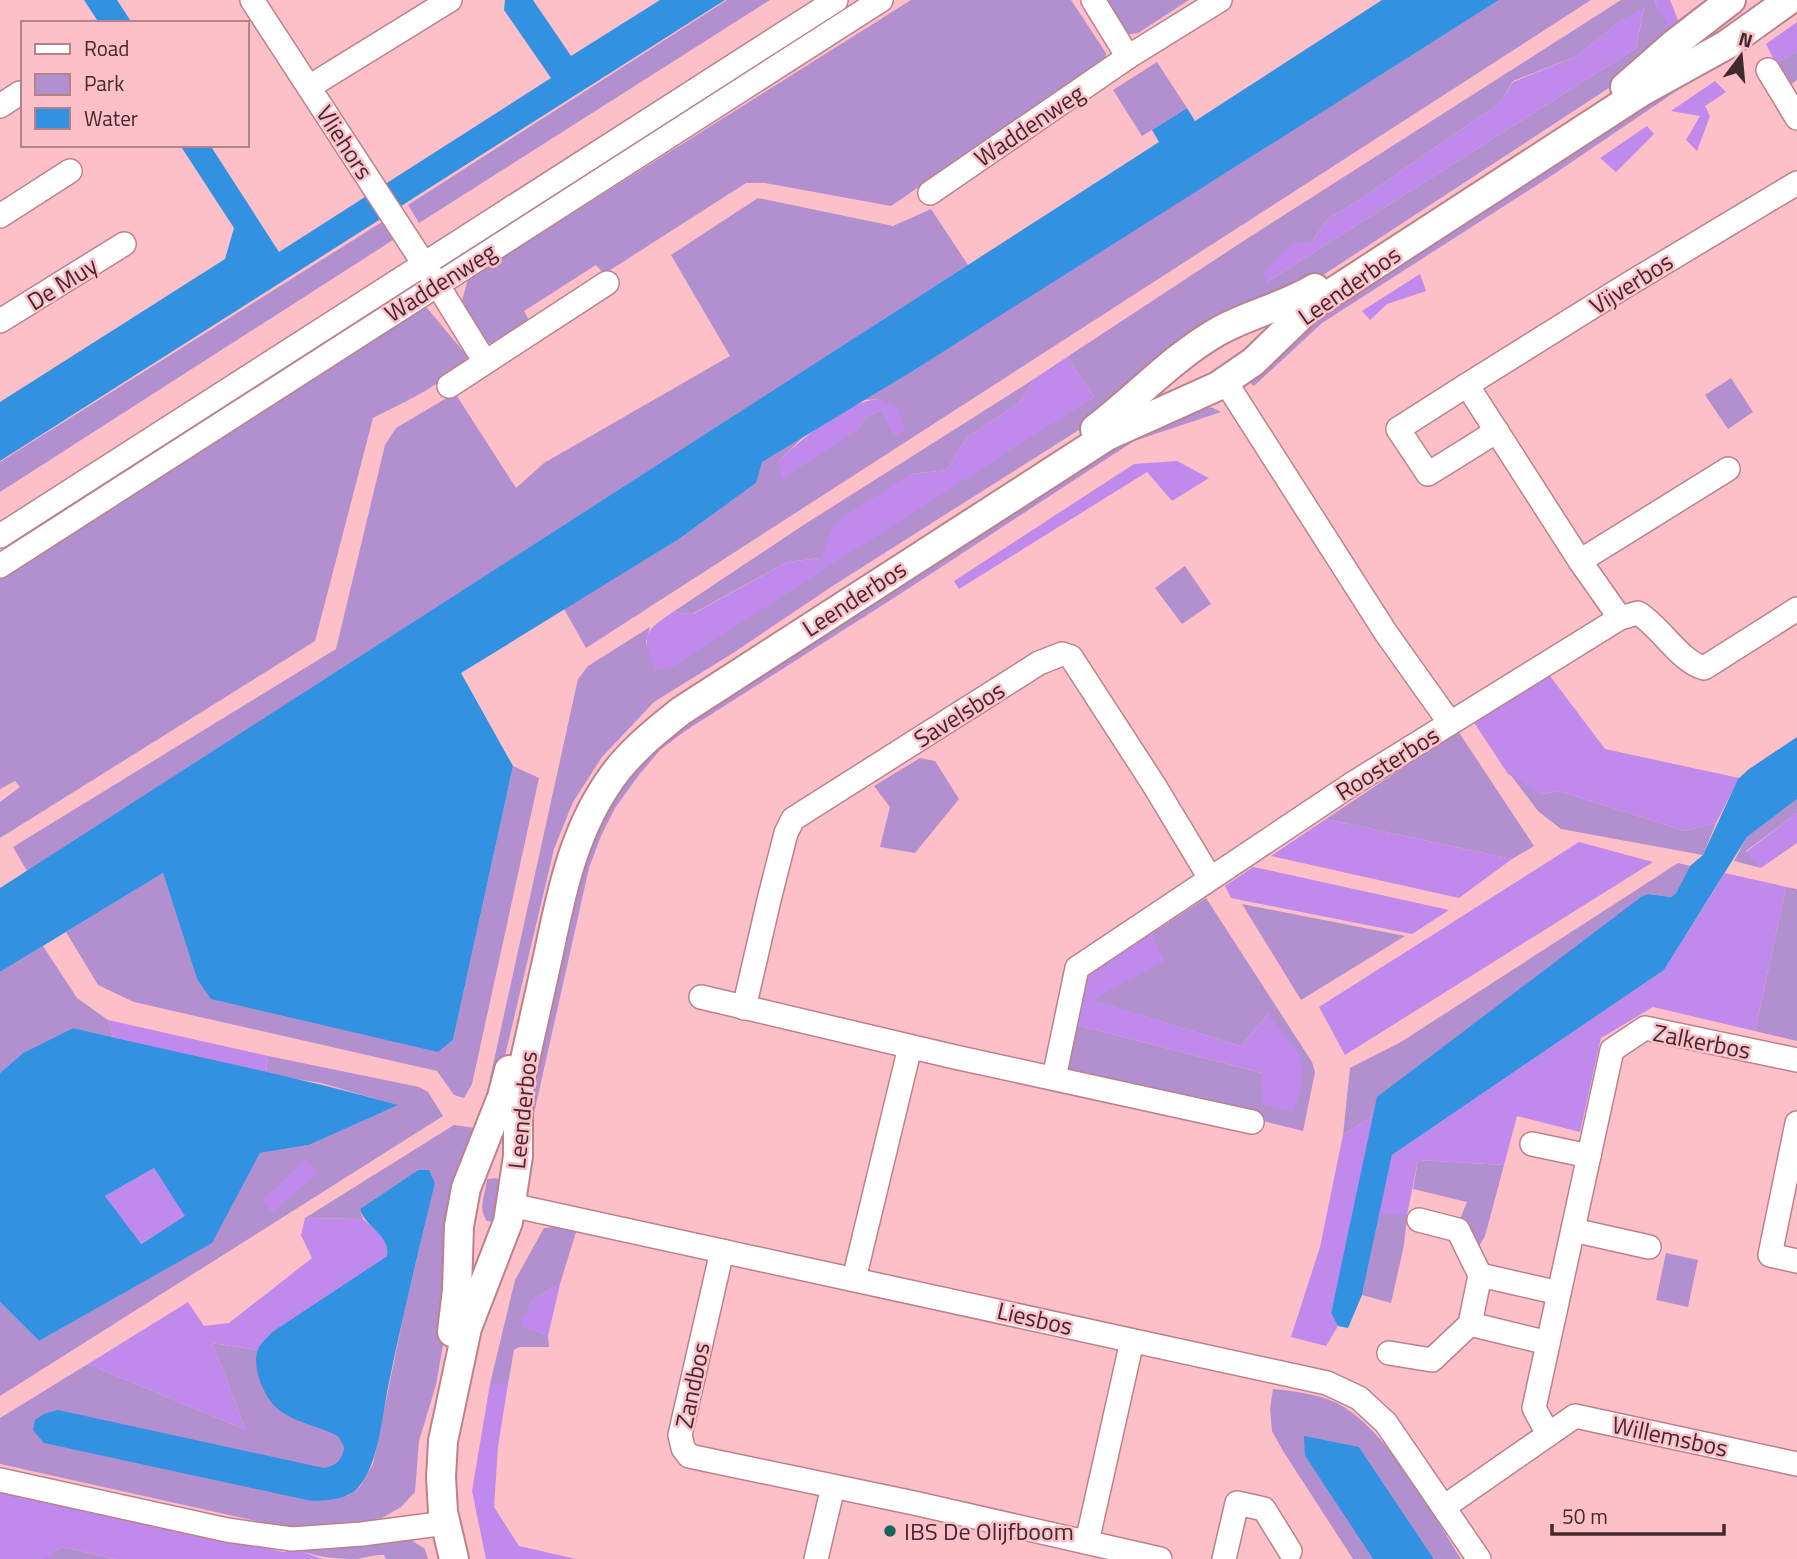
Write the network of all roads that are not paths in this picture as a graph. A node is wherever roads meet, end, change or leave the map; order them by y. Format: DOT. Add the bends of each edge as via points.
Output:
graph roads {
  1 [pos="252,0"];
  2 [pos="450,0"];
  3 [pos="836,0"];
  4 [pos="881,0"];
  5 [pos="1093,0"];
  6 [pos="1220,0"];
  7 [pos="1731,0"];
  8 [pos="1789,0"];
  9 [pos="1128,57"];
  10 [pos="1768,70"];
  11 [pos="309,87"];
  12 [pos="20,93"];
  13 [pos="0,106"];
  14 [pos="1797,118"];
  15 [pos="70,171"];
  16 [pos="1797,183"];
  17 [pos="930,193"];
  18 [pos="0,216"];
  19 [pos="124,244"];
  20 [pos="424,264"];
  21 [pos="607,283"];
  22 [pos="438,284"];
  23 [pos="0,321"];
  24 [pos="1236,323"];
  25 [pos="1180,358"];
  26 [pos="485,362"];
  27 [pos="1253,362"];
  28 [pos="1225,381"];
  29 [pos="1467,385"];
  30 [pos="449,386"];
  31 [pos="1196,396"];
  32 [pos="1497,431"];
  33 [pos="1728,468"];
  34 [pos="0,536"];
  35 [pos="1580,561"];
  36 [pos="0,566"];
  37 [pos="1797,609"];
  38 [pos="1620,618"];
  39 [pos="1450,723"];
  40 [pos="1210,878"];
  41 [pos="701,997"];
  42 [pos="744,1008"];
  43 [pos="910,1047"];
  44 [pos="1797,1060"];
  45 [pos="1054,1079"];
  46 [pos="1252,1122"];
  47 [pos="1797,1123"];
  48 [pos="1532,1144"];
  49 [pos="478,1156"];
  50 [pos="1589,1156"];
  51 [pos="517,1170"];
  52 [pos="511,1205"];
  53 [pos="1419,1220"];
  54 [pos="459,1226"];
  55 [pos="1573,1230"];
  56 [pos="502,1238"];
  57 [pos="1649,1247"];
  58 [pos="722,1251"];
  59 [pos="1797,1261"];
  60 [pos="1480,1275"];
  61 [pos="854,1279"];
  62 [pos="1559,1293"];
  63 [pos="1470,1324"];
  64 [pos="1132,1340"];
  65 [pos="1548,1343"];
  66 [pos="1389,1353"];
  67 [pos="1548,1434"];
  68 [pos="1797,1464"];
  69 [pos="0,1480"];
  70 [pos="833,1487"];
  71 [pos="1444,1507"];
  72 [pos="431,1525"];
  73 [pos="1087,1542"];
  74 [pos="1290,1551"];
  75 [pos="440,1559"];
  76 [pos="454,1559"];
  77 [pos="816,1559"];
  78 [pos="1160,1559"];
  79 [pos="1224,1559"];
  80 [pos="1479,1559"];
  1 -- 11 [label="street, Vliehors"];
  2 -- 11 [label="street"];
  3 -- 20 [label="street, Waddenweg"];
  4 -- 22 [label="street, Waddenweg"];
  5 -- 9 [label="street"];
  6 -- 9 [label="street, Waddenweg"];
  7 -- 24 [label="main road, Leenderbos" via="1634,81 1314,289"];
  8 -- 27 [label="main road, Leenderbos" via="1726,45 1641,92 1310,307"];
  9 -- 17 [label="street, Waddenweg"];
  10 -- 14 [label="street"];
  11 -- 20 [label="street, Vliehors"];
  12 -- 13 [label="street"];
  15 -- 18 [label="street"];
  16 -- 29 [label="street, Vijverbos"];
  19 -- 23 [label="street, De Muy"];
  20 -- 22 [label="street, Vliehors"];
  20 -- 34 [label="street, Waddenweg"];
  21 -- 26 [label="street"];
  22 -- 26 [label="street, Vliehors"];
  22 -- 36 [label="street, Waddenweg"];
  24 -- 25 [label="main road, Leenderbos"];
  24 -- 27 [label="main road" via="1258,338 1261,347"];
  25 -- 31 [label="main road" via="1175,384 1178,391"];
  25 -- 49 [label="main road, Leenderbos" via="1096,428 671,701 608,757 555,865 502,1097"];
  26 -- 30 [label="street"];
  27 -- 28 [label="main road, Leenderbos"];
  28 -- 31 [label="main road, Leenderbos"];
  28 -- 39 [label="street, Roosterbos"];
  29 -- 32 [label="street"];
  29 -- 32 [label="street, Vijverbos" via="1398,429 1428,474"];
  31 -- 51 [label="main road, Leenderbos" via="1107,436 681,711 629,757 589,814 564,884 520,1082"];
  32 -- 35 [label="street"];
  33 -- 35 [label="street"];
  35 -- 38 [label="street"];
  37 -- 38 [label="street" via="1704,668 1691,664 1638,613"];
  38 -- 39 [label="street"];
  39 -- 40 [label="street, Roosterbos"];
  40 -- 42 [label="street, Savelsbos" via="1071,657 1062,654 1040,663 793,819"];
  40 -- 45 [label="street, Roosterbos" via="1077,968"];
  41 -- 42 [label="street"];
  42 -- 43 [label="street"];
  43 -- 45 [label="street"];
  43 -- 61 [label="street"];
  44 -- 50 [label="street, Zalkerbos" via="1645,1028 1612,1051"];
  45 -- 46 [label="street"];
  47 -- 59 [label="street" via="1770,1255"];
  48 -- 50 [label="street"];
  49 -- 51 [label="main road" via="501,1150 508,1153"];
  49 -- 54 [label="main road, Leenderbos"];
  50 -- 55 [label="street"];
  51 -- 52 [label="main road, Leenderbos"];
  52 -- 56 [label="main road, Leenderbos"];
  52 -- 58 [label="street, Liesbos"];
  53 -- 60 [label="street" via="1458,1230"];
  54 -- 56 [label="main road" via="474,1241 488,1245"];
  54 -- 72 [label="main road, Leenderbos" via="453,1328 428,1446"];
  55 -- 57 [label="street"];
  55 -- 62 [label="street"];
  56 -- 76 [label="main road, Leenderbos" via="467,1328 443,1441 443,1512"];
  58 -- 61 [label="street, Liesbos"];
  58 -- 70 [label="street, Zandbos" via="680,1435 683,1448 689,1456"];
  60 -- 62 [label="street"];
  60 -- 63 [label="street"];
  61 -- 64 [label="street, Liesbos"];
  62 -- 65 [label="street"];
  63 -- 65 [label="street"];
  63 -- 66 [label="street" via="1432,1360"];
  64 -- 71 [label="street, Liesbos" via="1327,1383 1359,1398 1386,1423"];
  64 -- 73 [label="street"];
  65 -- 67 [label="street" via="1534,1408"];
  67 -- 68 [label="street, Willemsbos" via="1575,1416"];
  67 -- 71 [label="street, Willemsbos"];
  69 -- 72 [label="street" via="227,1531 292,1539"];
  70 -- 73 [label="street, Zandbos"];
  70 -- 77 [label="street"];
  71 -- 80 [label="street, Liesbos"];
  72 -- 75 [label="main road, Leenderbos"];
  73 -- 78 [label="street, Zandbos"];
  74 -- 79 [label="street" via="1264,1509 1237,1503"];
}
